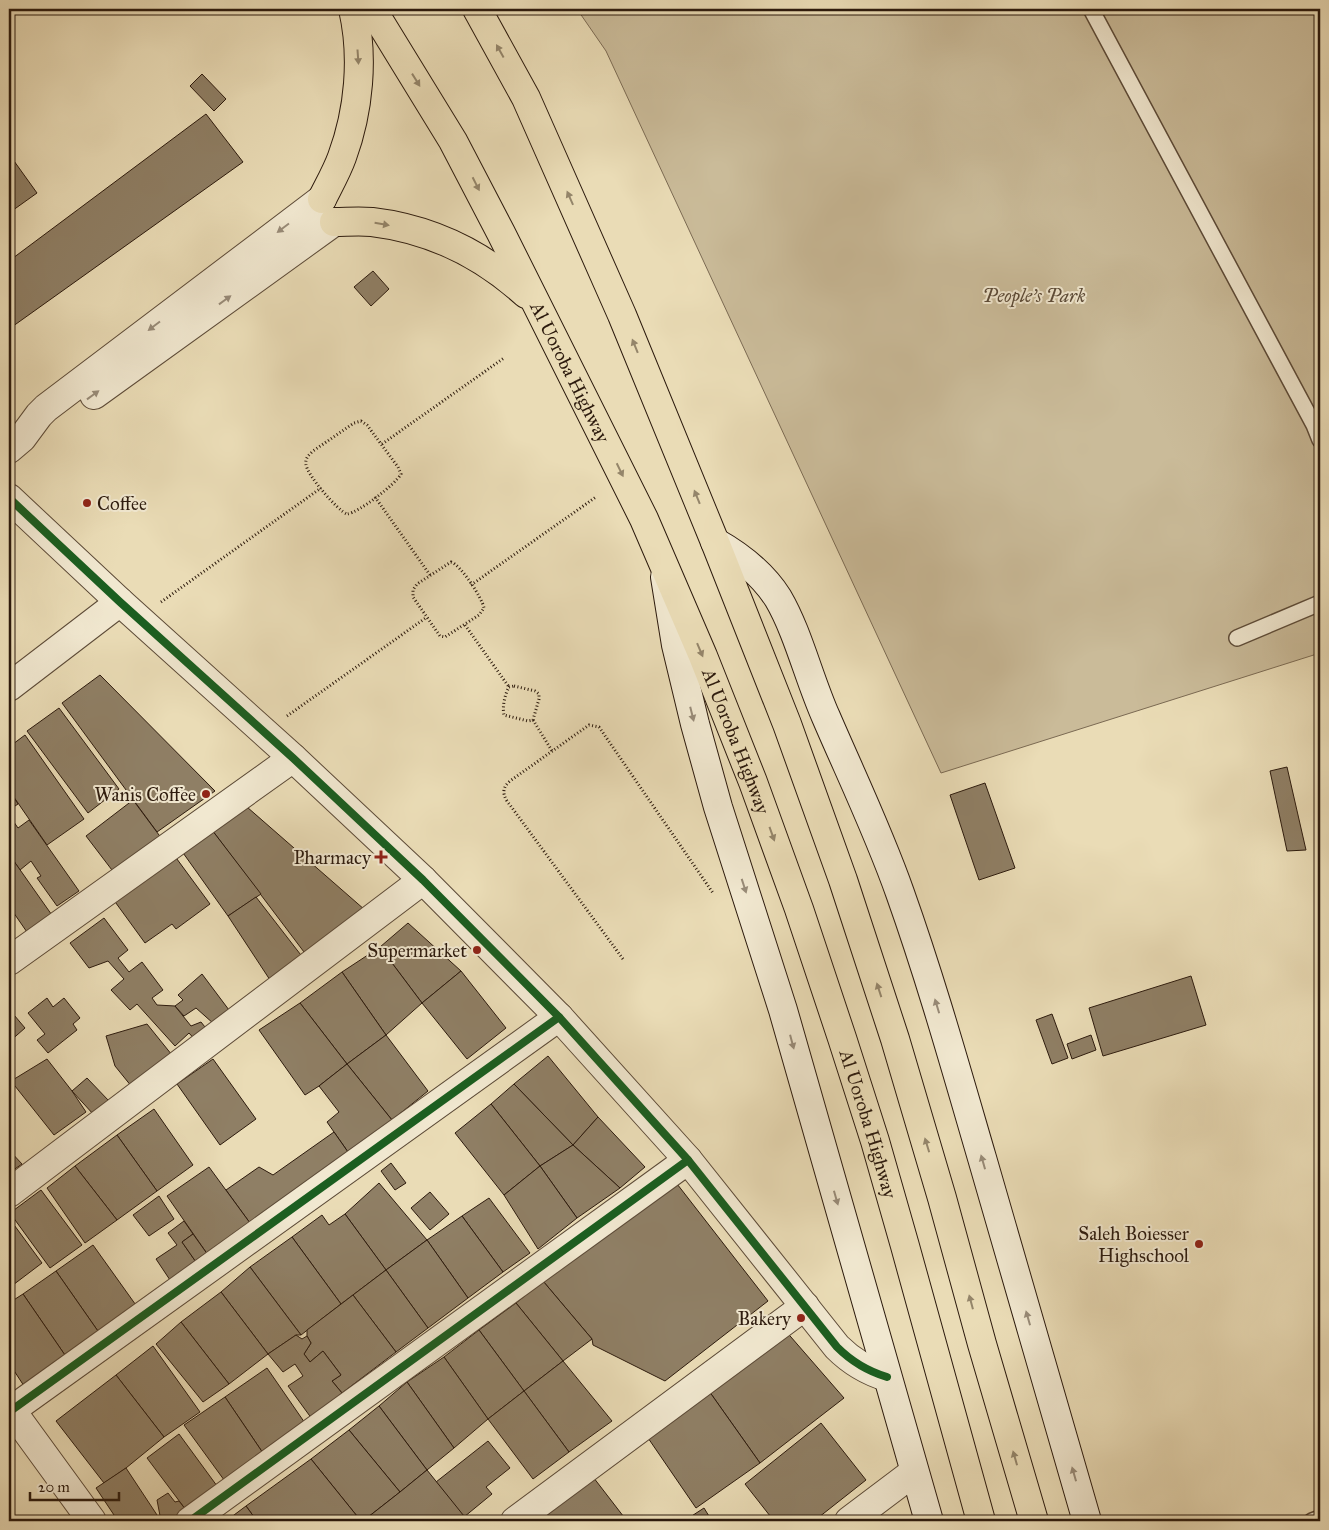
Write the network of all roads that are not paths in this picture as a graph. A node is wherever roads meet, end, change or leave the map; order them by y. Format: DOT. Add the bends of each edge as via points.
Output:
graph roads {
  1 [pos="353,9"];
  2 [pos="372,9"];
  3 [pos="477,9"];
  4 [pos="1092,9"];
  5 [pos="328,210"];
  6 [pos="534,302"];
  7 [pos="1320,440"];
  8 [pos="16,444"];
  9 [pos="9,498"];
  10 [pos="715,542"];
  11 [pos="663,564"];
  12 [pos="1320,603"];
  13 [pos="129,610"];
  14 [pos="1237,638"];
  15 [pos="9,687"];
  16 [pos="293,758"];
  17 [pos="423,880"];
  18 [pos="9,961"];
  19 [pos="559,1017"];
  20 [pos="688,1160"];
  21 [pos="9,1193"];
  22 [pos="805,1306"];
  23 [pos="887,1377"];
  24 [pos="10,1410"];
  25 [pos="914,1472"];
  26 [pos="1320,1518"];
  27 [pos="92,1521"];
  28 [pos="190,1521"];
  29 [pos="515,1521"];
  30 [pos="849,1521"];
  31 [pos="929,1521"];
  32 [pos="981,1521"];
  33 [pos="1034,1521"];
  34 [pos="1088,1521"];
  35 [pos="1312,1521"];
  1 -- 5 [label="highway, one-way" via="359,68 354,113"];
  2 -- 6 [label="highway, Al Uoroba Highway, one-way" via="454,141"];
  10 -- 3 [label="highway, one-way" via="622,315 526,98"];
  4 -- 7 [label="lane"];
  5 -- 6 [label="highway, one-way" via="408,228 443,240 476,256 507,277"];
  5 -- 8 [label="street" via="46,408"];
  6 -- 11 [label="highway, Al Uoroba Highway, one-way" via="644,519"];
  9 -- 13 [label="street"];
  33 -- 10 [label="highway, one-way" via="892,1029 787,724"];
  34 -- 10 [label="street, one-way" via="939,1012 900,891 812,684 787,615 760,575 734,552"];
  11 -- 23 [label="street, one-way" via="694,724 783,1010"];
  11 -- 32 [label="highway, Al Uoroba Highway, one-way" via="753,782 842,1038 902,1236"];
  12 -- 14 [label="lane"];
  13 -- 15 [label="street"];
  13 -- 16 [label="street"];
  16 -- 17 [label="street"];
  16 -- 18 [label="street"];
  17 -- 19 [label="street"];
  17 -- 21 [label="street"];
  19 -- 20 [label="street"];
  19 -- 24 [label="street"];
  20 -- 22 [label="street"];
  20 -- 28 [label="street"];
  22 -- 23 [label="street" via="848,1358"];
  22 -- 29 [label="street"];
  23 -- 25 [label="street"];
  24 -- 27 [label="street"];
  25 -- 30 [label="street"];
  25 -- 31 [label="street"];
  26 -- 35 [label="lane"];
}
